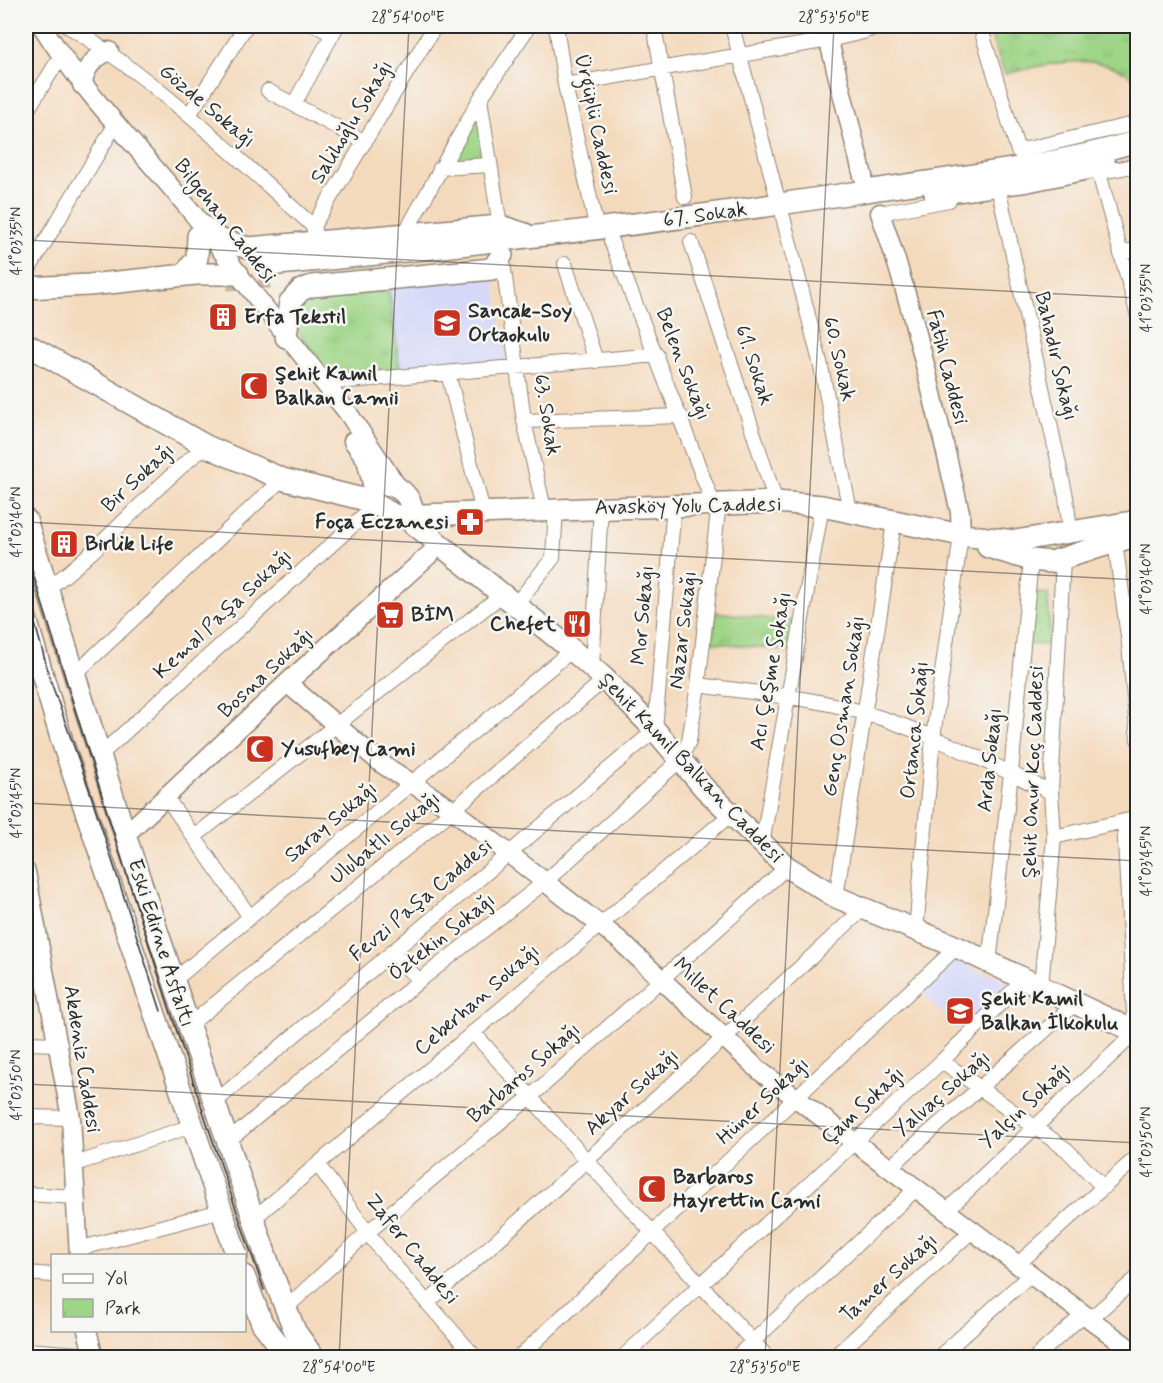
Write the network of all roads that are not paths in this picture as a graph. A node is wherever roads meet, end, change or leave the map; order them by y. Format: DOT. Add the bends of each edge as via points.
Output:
graph roads {
  1 [pos="42,26"];
  2 [pos="68,26"];
  3 [pos="246,26"];
  4 [pos="317,26"];
  5 [pos="435,26"];
  6 [pos="529,26"];
  7 [pos="556,26"];
  8 [pos="654,26"];
  9 [pos="732,26"];
  10 [pos="879,26"];
  11 [pos="980,26"];
  12 [pos="335,30"];
  13 [pos="827,33"];
  14 [pos="108,51"];
  15 [pos="738,55"];
  16 [pos="61,56"];
  17 [pos="662,68"];
  18 [pos="82,85"];
  19 [pos="565,85"];
  20 [pos="268,91"];
  21 [pos="480,99"];
  22 [pos="294,104"];
  23 [pos="26,112"];
  24 [pos="189,115"];
  25 [pos="1137,123"];
  26 [pos="115,125"];
  27 [pos="1137,141"];
  28 [pos="365,142"];
  29 [pos="1137,156"];
  30 [pos="489,165"];
  31 [pos="1137,165"];
  32 [pos="1086,167"];
  33 [pos="440,168"];
  34 [pos="863,176"];
  35 [pos="999,191"];
  36 [pos="685,197"];
  37 [pos="781,211"];
  38 [pos="880,213"];
  39 [pos="500,226"];
  40 [pos="201,232"];
  41 [pos="405,233"];
  42 [pos="315,235"];
  43 [pos="604,236"];
  44 [pos="537,237"];
  45 [pos="691,242"];
  46 [pos="1137,248"];
  47 [pos="1121,254"];
  48 [pos="502,255"];
  49 [pos="566,264"];
  50 [pos="26,274"];
  51 [pos="185,274"];
  52 [pos="233,275"];
  53 [pos="26,288"];
  54 [pos="26,301"];
  55 [pos="1137,316"];
  56 [pos="286,337"];
  57 [pos="26,344"];
  58 [pos="657,355"];
  59 [pos="596,361"];
  60 [pos="518,368"];
  61 [pos="448,373"];
  62 [pos="325,383"];
  63 [pos="681,417"];
  64 [pos="524,421"];
  65 [pos="206,446"];
  66 [pos="282,479"];
  67 [pos="398,488"];
  68 [pos="372,498"];
  69 [pos="776,502"];
  70 [pos="716,503"];
  71 [pos="674,505"];
  72 [pos="822,506"];
  73 [pos="601,507"];
  74 [pos="550,509"];
  75 [pos="850,511"];
  76 [pos="483,512"];
  77 [pos="408,515"];
  78 [pos="26,520"];
  79 [pos="1137,521"];
  80 [pos="894,522"];
  81 [pos="1070,531"];
  82 [pos="961,535"];
  83 [pos="1137,535"];
  84 [pos="1049,536"];
  85 [pos="1115,542"];
  86 [pos="440,545"];
  87 [pos="1054,559"];
  88 [pos="47,589"];
  89 [pos="509,599"];
  90 [pos="26,619"];
  91 [pos="572,650"];
  92 [pos="598,673"];
  93 [pos="74,675"];
  94 [pos="287,683"];
  95 [pos="698,685"];
  96 [pos="788,697"];
  97 [pos="865,713"];
  98 [pos="336,726"];
  99 [pos="655,730"];
  100 [pos="933,738"];
  101 [pos="1137,739"];
  102 [pos="100,754"];
  103 [pos="680,760"];
  104 [pos="1011,773"];
  105 [pos="411,783"];
  106 [pos="1051,792"];
  107 [pos="166,798"];
  108 [pos="453,810"];
  109 [pos="730,815"];
  110 [pos="1131,819"];
  111 [pos="125,836"];
  112 [pos="194,837"];
  113 [pos="1054,837"];
  114 [pos="762,844"];
  115 [pos="509,853"];
  116 [pos="787,867"];
  117 [pos="26,872"];
  118 [pos="546,881"];
  119 [pos="836,897"];
  120 [pos="863,909"];
  121 [pos="250,917"];
  122 [pos="599,924"];
  123 [pos="916,931"];
  124 [pos="957,947"];
  125 [pos="392,951"];
  126 [pos="988,963"];
  127 [pos="662,980"];
  128 [pos="173,981"];
  129 [pos="419,981"];
  130 [pos="1033,984"];
  131 [pos="1076,1003"];
  132 [pos="188,1026"];
  133 [pos="473,1032"];
  134 [pos="1136,1033"];
  135 [pos="724,1038"];
  136 [pos="26,1042"];
  137 [pos="60,1044"];
  138 [pos="942,1061"];
  139 [pos="982,1089"];
  140 [pos="529,1098"];
  141 [pos="796,1099"];
  142 [pos="214,1103"];
  143 [pos="26,1117"];
  144 [pos="71,1118"];
  145 [pos="1034,1125"];
  146 [pos="192,1126"];
  147 [pos="227,1142"];
  148 [pos="855,1142"];
  149 [pos="1137,1156"];
  150 [pos="587,1161"];
  151 [pos="75,1164"];
  152 [pos="318,1166"];
  153 [pos="889,1168"];
  154 [pos="1103,1187"];
  155 [pos="916,1189"];
  156 [pos="26,1194"];
  157 [pos="76,1197"];
  158 [pos="946,1210"];
  159 [pos="221,1211"];
  160 [pos="253,1219"];
  161 [pos="973,1230"];
  162 [pos="369,1231"];
  163 [pos="654,1232"];
  164 [pos="79,1252"];
  165 [pos="236,1254"];
  166 [pos="1025,1268"];
  167 [pos="26,1273"];
  168 [pos="51,1275"];
  169 [pos="1137,1277"];
  170 [pos="701,1284"];
  171 [pos="246,1286"];
  172 [pos="427,1303"];
  173 [pos="286,1308"];
  174 [pos="1088,1315"];
  175 [pos="260,1316"];
  176 [pos="89,1332"];
  177 [pos="753,1341"];
  178 [pos="26,1350"];
  179 [pos="1137,1354"];
  180 [pos="1043,1355"];
  181 [pos="94,1356"];
  182 [pos="284,1356"];
  183 [pos="314,1358"];
  184 [pos="476,1358"];
  185 [pos="518,1358"];
  186 [pos="622,1358"];
  187 [pos="735,1358"];
  188 [pos="768,1358"];
  189 [pos="833,1358"];
  190 [pos="938,1358"];
  1 -- 16 [label="street, Bilgehan Caddesi"];
  2 -- 14 [label="street, Gözde Sokağı"];
  3 -- 24 [label="street"];
  4 -- 12 [label="street"];
  5 -- 28 [label="street, Salihoğlu Sokağı"];
  6 -- 21 [label="street"];
  7 -- 19 [label="street, Ürgüplü Caddesi"];
  8 -- 17 [label="street"];
  9 -- 15 [label="street, 60. Sokak"];
  10 -- 13 [label="street" via="863,32"];
  11 -- 25 [label="street" via="1018,151"];
  12 -- 22 [label="street"];
  13 -- 15 [label="street"];
  13 -- 34 [label="street"];
  14 -- 18 [label="street" via="95,57 85,70"];
  14 -- 24 [label="street, Gözde Sokağı"];
  15 -- 17 [label="street"];
  15 -- 37 [label="street, 60. Sokak"];
  16 -- 18 [label="street, Bilgehan Caddesi"];
  16 -- 23 [label="street"];
  17 -- 19 [label="street"];
  17 -- 36 [label="street"];
  18 -- 26 [label="street, Bilgehan Caddesi"];
  19 -- 43 [label="street, Ürgüplü Caddesi"];
  20 -- 22 [label="street"];
  21 -- 30 [label="street"];
  21 -- 33 [label="street"];
  22 -- 28 [label="street"];
  24 -- 42 [label="street, Gözde Sokağı"];
  26 -- 40 [label="street, Bilgehan Caddesi"];
  26 -- 50 [label="street"];
  27 -- 32 [label="main road, 67. Sokak"];
  28 -- 42 [label="street, Salihoğlu Sokağı"];
  29 -- 32 [label="main road, 67. Sokak"];
  30 -- 33 [label="street"];
  30 -- 39 [label="street"];
  31 -- 32 [label="street, 67. Sokak"];
  32 -- 35 [label="street, 67. Sokak"];
  32 -- 37 [label="main road, 67. Sokak" via="1029,181"];
  32 -- 47 [label="street"];
  33 -- 41 [label="street"];
  35 -- 38 [label="street, 67. Sokak"];
  35 -- 81 [label="street, Bahadır Sokağı" via="1066,497"];
  37 -- 43 [label="main road, 67. Sokak"];
  37 -- 75 [label="street, 60. Sokak" via="820,362"];
  38 -- 82 [label="street, Fatih Caddesi" via="928,379 960,512"];
  39 -- 41 [label="main road"];
  39 -- 44 [label="main road"];
  40 -- 42 [label="main road" via="248,248"];
  40 -- 51 [label="main road" via="197,258"];
  40 -- 52 [label="street, Bilgehan Caddesi"];
  41 -- 42 [label="main road"];
  43 -- 44 [label="main road, 67. Sokak"];
  43 -- 48 [label="main road, 67. Sokak"];
  43 -- 58 [label="street, Belen Sokağı"];
  44 -- 48 [label="main road, 67. Sokak" via="269,272"];
  45 -- 69 [label="street, 61. Sokak"];
  46 -- 47 [label="street"];
  47 -- 55 [label="street"];
  48 -- 56 [label="main road" via="492,269 328,284 301,290 290,302"];
  48 -- 60 [label="street, 63. Sokak"];
  49 -- 59 [label="street"];
  51 -- 52 [label="main road"];
  51 -- 53 [label="main road"];
  52 -- 54 [label="main road" via="210,283"];
  52 -- 56 [label="street, Bilgehan Caddesi"];
  52 -- 68 [label="street, Bilgehan Caddesi" via="366,459 372,475"];
  56 -- 62 [label="street, Bilgehan Caddesi"];
  57 -- 65 [label="main road"];
  58 -- 59 [label="street"];
  58 -- 63 [label="street, Belen Sokağı"];
  59 -- 60 [label="street"];
  60 -- 61 [label="street"];
  60 -- 64 [label="street, 63. Sokak"];
  61 -- 62 [label="street"];
  61 -- 76 [label="street"];
  62 -- 67 [label="street, Bilgehan Caddesi"];
  63 -- 64 [label="street"];
  63 -- 70 [label="street, Belen Sokağı"];
  64 -- 74 [label="street, 63. Sokak"];
  65 -- 66 [label="main road"];
  65 -- 88 [label="street, Bir Sokağı" via="131,511 82,563"];
  66 -- 68 [label="main road"];
  66 -- 93 [label="street"];
  67 -- 68 [label="main road" via="385,484"];
  67 -- 77 [label="main road" via="412,504"];
  68 -- 77 [label="main road" via="388,513"];
  68 -- 102 [label="street, Kemal Paşa Sokağı"];
  69 -- 70 [label="main road, Avasköy Yolu Caddesi"];
  69 -- 72 [label="main road, Avasköy Yolu Caddesi"];
  70 -- 71 [label="main road, Avasköy Yolu Caddesi"];
  70 -- 95 [label="street, Nazar Sokağı"];
  71 -- 73 [label="main road, Avasköy Yolu Caddesi"];
  71 -- 99 [label="street, Mor Sokağı"];
  72 -- 75 [label="main road, Avasköy Yolu Caddesi"];
  72 -- 96 [label="street, Acı Çeşme Sokağı"];
  73 -- 74 [label="main road, Avasköy Yolu Caddesi"];
  73 -- 92 [label="street"];
  74 -- 76 [label="main road, Avasköy Yolu Caddesi"];
  74 -- 89 [label="street, 63. Sokak" via="553,558"];
  75 -- 80 [label="main road, Avasköy Yolu Caddesi"];
  76 -- 77 [label="main road, Avasköy Yolu Caddesi"];
  77 -- 86 [label="main road, Şehit Kamil Balkan Caddesi"];
  78 -- 88 [label="main road, Eski Edirne Asfaltı"];
  79 -- 81 [label="main road, Avasköy Yolu Caddesi"];
  80 -- 82 [label="main road, Avasköy Yolu Caddesi"];
  80 -- 97 [label="street, Genç Osman Sokağı"];
  81 -- 84 [label="main road, Avasköy Yolu Caddesi"];
  81 -- 87 [label="main road" via="1077,546"];
  82 -- 84 [label="main road, Avasköy Yolu Caddesi" via="1015,541"];
  82 -- 87 [label="main road, Avasköy Yolu Caddesi" via="977,544"];
  82 -- 100 [label="street, Ortanca Sokağı"];
  83 -- 85 [label="main road"];
  84 -- 87 [label="main road" via="1045,548"];
  85 -- 87 [label="main road"];
  85 -- 101 [label="street"];
  86 -- 89 [label="main road, Şehit Kamil Balkan Caddesi"];
  86 -- 94 [label="street, Bosna Sokağı"];
  87 -- 104 [label="street, Arda Sokağı"];
  87 -- 106 [label="street, Şehit Onur Koç Caddesi"];
  88 -- 93 [label="main road, Eski Edirne Asfaltı"];
  89 -- 91 [label="main road, Şehit Kamil Balkan Caddesi"];
  89 -- 98 [label="street, 63. Sokak"];
  90 -- 146 [label="main road, Eski Edirne Asfaltı" via="62,741"];
  91 -- 92 [label="main road, Şehit Kamil Balkan Caddesi"];
  91 -- 105 [label="street, Saray Sokağı"];
  92 -- 99 [label="main road, Şehit Kamil Balkan Caddesi"];
  92 -- 108 [label="street, Ulubatlı Sokağı"];
  93 -- 102 [label="main road, Eski Edirne Asfaltı"];
  94 -- 98 [label="street, Millet Caddesi"];
  94 -- 107 [label="street, Bosna Sokağı"];
  95 -- 96 [label="street"];
  95 -- 103 [label="street, Nazar Sokağı" via="689,741"];
  96 -- 97 [label="street"];
  96 -- 114 [label="street, Acı Çeşme Sokağı"];
  97 -- 100 [label="street"];
  97 -- 119 [label="street, Genç Osman Sokağı"];
  98 -- 105 [label="street, Millet Caddesi"];
  98 -- 112 [label="street, 63. Sokak"];
  99 -- 103 [label="main road, Şehit Kamil Balkan Caddesi"];
  99 -- 115 [label="street, Fevzi Paşa Caddesi"];
  100 -- 104 [label="street"];
  100 -- 123 [label="street, Ortanca Sokağı"];
  102 -- 111 [label="main road, Eski Edirne Asfaltı"];
  103 -- 109 [label="main road, Şehit Kamil Balkan Caddesi"];
  103 -- 118 [label="street, Öztekin Sokağı"];
  104 -- 106 [label="street"];
  104 -- 126 [label="street, Arda Sokağı"];
  105 -- 108 [label="street, Millet Caddesi"];
  105 -- 121 [label="street, Saray Sokağı"];
  106 -- 113 [label="street, Şehit Onur Koç Caddesi"];
  107 -- 111 [label="street, Bosna Sokağı"];
  107 -- 112 [label="street"];
  108 -- 115 [label="street, Millet Caddesi"];
  108 -- 132 [label="street, Ulubatlı Sokağı"];
  109 -- 114 [label="main road, Şehit Kamil Balkan Caddesi"];
  109 -- 122 [label="street, Ceberhan Sokağı"];
  110 -- 113 [label="street"];
  110 -- 134 [label="street"];
  111 -- 128 [label="main road, Eski Edirne Asfaltı"];
  112 -- 121 [label="street"];
  113 -- 130 [label="street, Şehit Onur Koç Caddesi"];
  114 -- 116 [label="main road, Şehit Kamil Balkan Caddesi"];
  115 -- 118 [label="street, Millet Caddesi"];
  115 -- 125 [label="street, Fevzi Paşa Caddesi"];
  116 -- 119 [label="main road, Şehit Kamil Balkan Caddesi"];
  116 -- 127 [label="street, Barbaros Sokağı"];
  117 -- 137 [label="street, Akdeniz Caddesi"];
  118 -- 122 [label="street, Millet Caddesi"];
  118 -- 129 [label="street, Öztekin Sokağı"];
  119 -- 120 [label="main road, Şehit Kamil Balkan Caddesi"];
  120 -- 123 [label="main road, Şehit Kamil Balkan Caddesi"];
  120 -- 135 [label="street, Akyar Sokağı"];
  121 -- 128 [label="street, Saray Sokağı"];
  122 -- 127 [label="street, Millet Caddesi"];
  122 -- 133 [label="street, Ceberhan Sokağı"];
  123 -- 124 [label="main road, Şehit Kamil Balkan Caddesi"];
  124 -- 126 [label="main road, Şehit Kamil Balkan Caddesi"];
  124 -- 141 [label="street, Hüner Sokağı"];
  125 -- 129 [label="street"];
  125 -- 142 [label="street, Fevzi Paşa Caddesi"];
  126 -- 130 [label="main road, Şehit Kamil Balkan Caddesi"];
  127 -- 135 [label="street, Millet Caddesi"];
  127 -- 140 [label="street, Barbaros Sokağı"];
  128 -- 132 [label="main road, Eski Edirne Asfaltı"];
  129 -- 147 [label="street, Öztekin Sokağı"];
  130 -- 131 [label="main road, Şehit Kamil Balkan Caddesi"];
  130 -- 138 [label="street, Çam Sokağı"];
  131 -- 134 [label="main road, Şehit Kamil Balkan Caddesi"];
  131 -- 139 [label="street, Yalvaç Sokağı"];
  132 -- 142 [label="main road, Eski Edirne Asfaltı"];
  133 -- 140 [label="street"];
  133 -- 152 [label="street, Ceberhan Sokağı"];
  134 -- 145 [label="street, Yalçın Sokağı"];
  135 -- 141 [label="street, Millet Caddesi"];
  135 -- 150 [label="street, Akyar Sokağı"];
  136 -- 137 [label="street"];
  137 -- 144 [label="street, Akdeniz Caddesi"];
  138 -- 139 [label="street"];
  138 -- 148 [label="street, Çam Sokağı"];
  139 -- 145 [label="street"];
  139 -- 153 [label="street, Yalvaç Sokağı"];
  140 -- 150 [label="street"];
  140 -- 162 [label="street, Barbaros Sokağı"];
  141 -- 148 [label="street, Millet Caddesi"];
  141 -- 163 [label="street, Hüner Sokağı"];
  142 -- 147 [label="main road, Eski Edirne Asfaltı"];
  143 -- 144 [label="street"];
  144 -- 151 [label="street, Akdeniz Caddesi"];
  145 -- 154 [label="street" via="1067,1150"];
  145 -- 158 [label="street, Yalçın Sokağı"];
  146 -- 151 [label="street"];
  146 -- 159 [label="main road, Eski Edirne Asfaltı"];
  147 -- 160 [label="main road, Eski Edirne Asfaltı"];
  148 -- 153 [label="street, Millet Caddesi"];
  148 -- 170 [label="street, Çam Sokağı"];
  149 -- 154 [label="street"];
  150 -- 163 [label="street"];
  150 -- 172 [label="street, Akyar Sokağı"];
  151 -- 157 [label="street, Akdeniz Caddesi"];
  152 -- 160 [label="street, Ceberhan Sokağı"];
  152 -- 162 [label="street, Zafer Caddesi"];
  153 -- 155 [label="street, Millet Caddesi"];
  154 -- 166 [label="street"];
  155 -- 158 [label="street, Millet Caddesi"];
  155 -- 177 [label="street"];
  156 -- 157 [label="street"];
  157 -- 164 [label="street, Akdeniz Caddesi"];
  158 -- 161 [label="street, Millet Caddesi"];
  159 -- 164 [label="street"];
  159 -- 165 [label="main road, Eski Edirne Asfaltı"];
  160 -- 173 [label="main road, Eski Edirne Asfaltı"];
  161 -- 166 [label="street, Millet Caddesi"];
  161 -- 189 [label="street, Tamer Sokağı"];
  162 -- 172 [label="street, Zafer Caddesi"];
  162 -- 173 [label="street, Barbaros Sokağı"];
  163 -- 170 [label="street"];
  163 -- 185 [label="street, Hüner Sokağı"];
  166 -- 174 [label="street, Millet Caddesi"];
  166 -- 190 [label="street"];
  167 -- 168 [label="street"];
  169 -- 174 [label="street"];
  170 -- 177 [label="street"];
  170 -- 186 [label="street, Çam Sokağı"];
  171 -- 175 [label="main road"];
  172 -- 184 [label="street, Zafer Caddesi"];
  173 -- 175 [label="main road" via="267,1310"];
  173 -- 183 [label="main road, Eski Edirne Asfaltı" via="295,1331"];
  174 -- 179 [label="street, Millet Caddesi"];
  174 -- 180 [label="street"];
  175 -- 182 [label="main road"];
  176 -- 181 [label="street"];
  177 -- 187 [label="street"];
  177 -- 188 [label="street"];
  178 -- 181 [label="street"];
}
